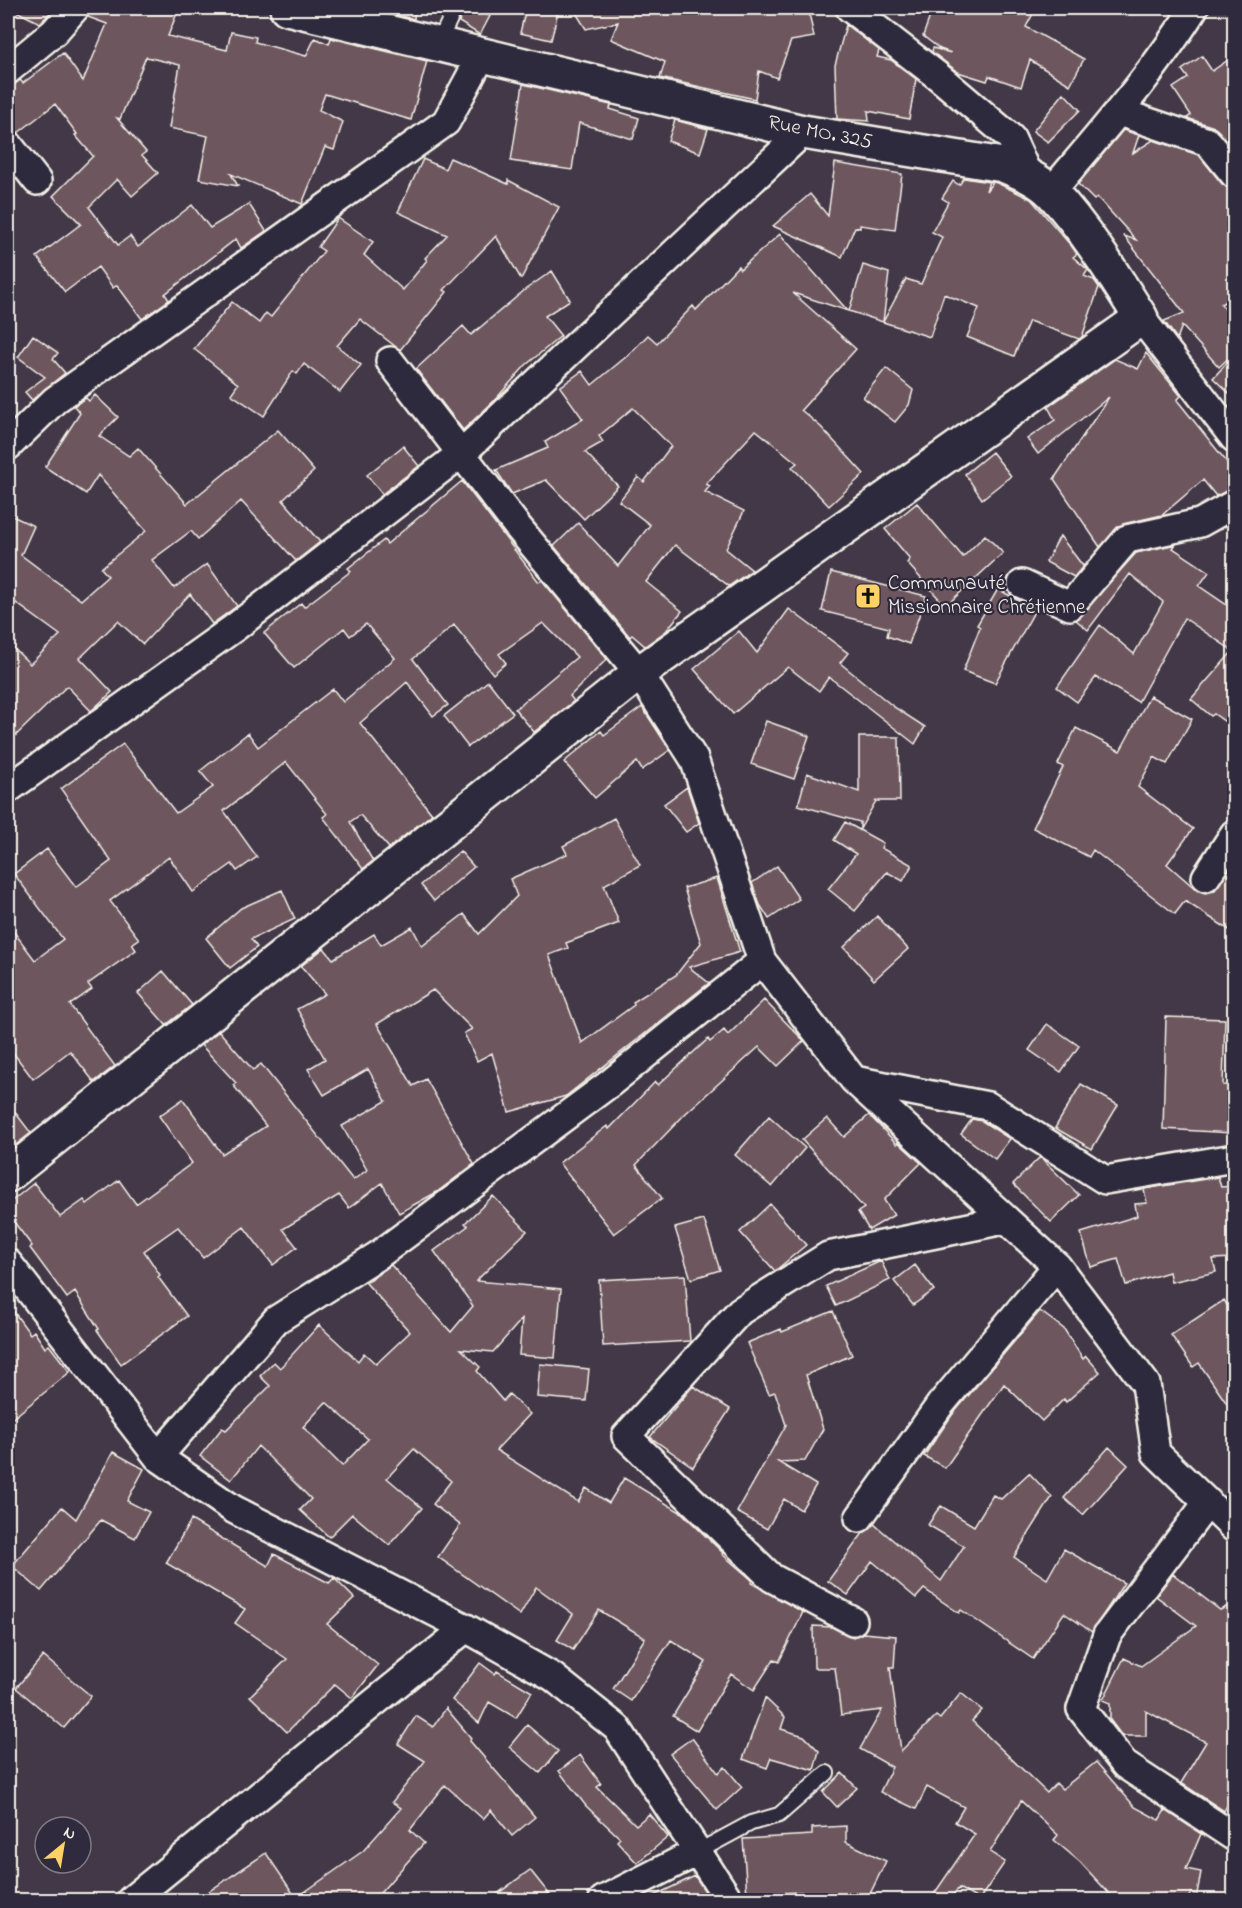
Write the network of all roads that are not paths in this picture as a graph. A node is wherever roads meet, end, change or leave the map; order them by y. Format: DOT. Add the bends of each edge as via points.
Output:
graph roads {
  1 [pos="75,8"];
  2 [pos="287,8"];
  3 [pos="456,8"];
  4 [pos="850,8"];
  5 [pos="1194,8"];
  6 [pos="438,45"];
  7 [pos="482,55"];
  8 [pos="8,70"];
  9 [pos="1119,112"];
  10 [pos="803,132"];
  11 [pos="8,144"];
  12 [pos="1234,174"];
  13 [pos="38,181"];
  14 [pos="1040,183"];
  15 [pos="1141,318"];
  16 [pos="390,361"];
  17 [pos="1234,438"];
  18 [pos="8,446"];
  19 [pos="462,453"];
  20 [pos="1234,504"];
  21 [pos="1022,584"];
  22 [pos="639,673"];
  23 [pos="8,789"];
  24 [pos="1234,834"];
  25 [pos="1206,877"];
  26 [pos="762,962"];
  27 [pos="854,1080"];
  28 [pos="1234,1158"];
  29 [pos="8,1175"];
  30 [pos="1004,1220"];
  31 [pos="8,1263"];
  32 [pos="1057,1266"];
  33 [pos="158,1457"];
  34 [pos="1208,1502"];
  35 [pos="859,1518"];
  36 [pos="1234,1528"];
  37 [pos="853,1621"];
  38 [pos="466,1628"];
  39 [pos="827,1773"];
  40 [pos="1234,1837"];
  41 [pos="699,1851"];
  42 [pos="131,1900"];
  43 [pos="603,1900"];
  44 [pos="729,1900"];
  1 -- 8 [label="street" via="54,32"];
  2 -- 6 [label="street, Rue MO. 325"];
  3 -- 6 [label="lane"];
  4 -- 14 [label="street" via="1011,138"];
  5 -- 9 [label="street"];
  6 -- 7 [label="street, Rue MO. 325"];
  7 -- 10 [label="street, Rue MO. 325"];
  7 -- 18 [label="street" via="446,122 55,400"];
  9 -- 12 [label="street" via="1208,142"];
  9 -- 14 [label="street"];
  10 -- 14 [label="street, Rue MO. 325" via="1003,165"];
  10 -- 19 [label="street"];
  11 -- 13 [label="street"];
  14 -- 15 [label="street" via="1116,278"];
  15 -- 17 [label="street"];
  15 -- 22 [label="street"];
  16 -- 19 [label="street"];
  19 -- 22 [label="street"];
  19 -- 23 [label="street" via="234,628"];
  20 -- 21 [label="street" via="1200,522 1127,539 1070,606"];
  22 -- 26 [label="street" via="694,759"];
  22 -- 29 [label="street"];
  24 -- 25 [label="street"];
  26 -- 27 [label="street"];
  26 -- 33 [label="street" via="609,1084 377,1256 276,1320"];
  27 -- 28 [label="street" via="988,1106 1105,1180"];
  27 -- 30 [label="street"];
  30 -- 32 [label="street"];
  30 -- 37 [label="street" via="828,1256 740,1311 626,1436 772,1578"];
  31 -- 33 [label="street"];
  32 -- 34 [label="street" via="1146,1384 1156,1454"];
  32 -- 35 [label="street" via="939,1405"];
  33 -- 38 [label="street" via="233,1509"];
  34 -- 36 [label="street"];
  34 -- 40 [label="street" via="1107,1635 1081,1709 1125,1765"];
  38 -- 41 [label="street" via="553,1677 617,1728"];
  38 -- 42 [label="street"];
  39 -- 41 [label="lane" via="779,1815 751,1823"];
  41 -- 43 [label="street"];
  41 -- 44 [label="street"];
}
